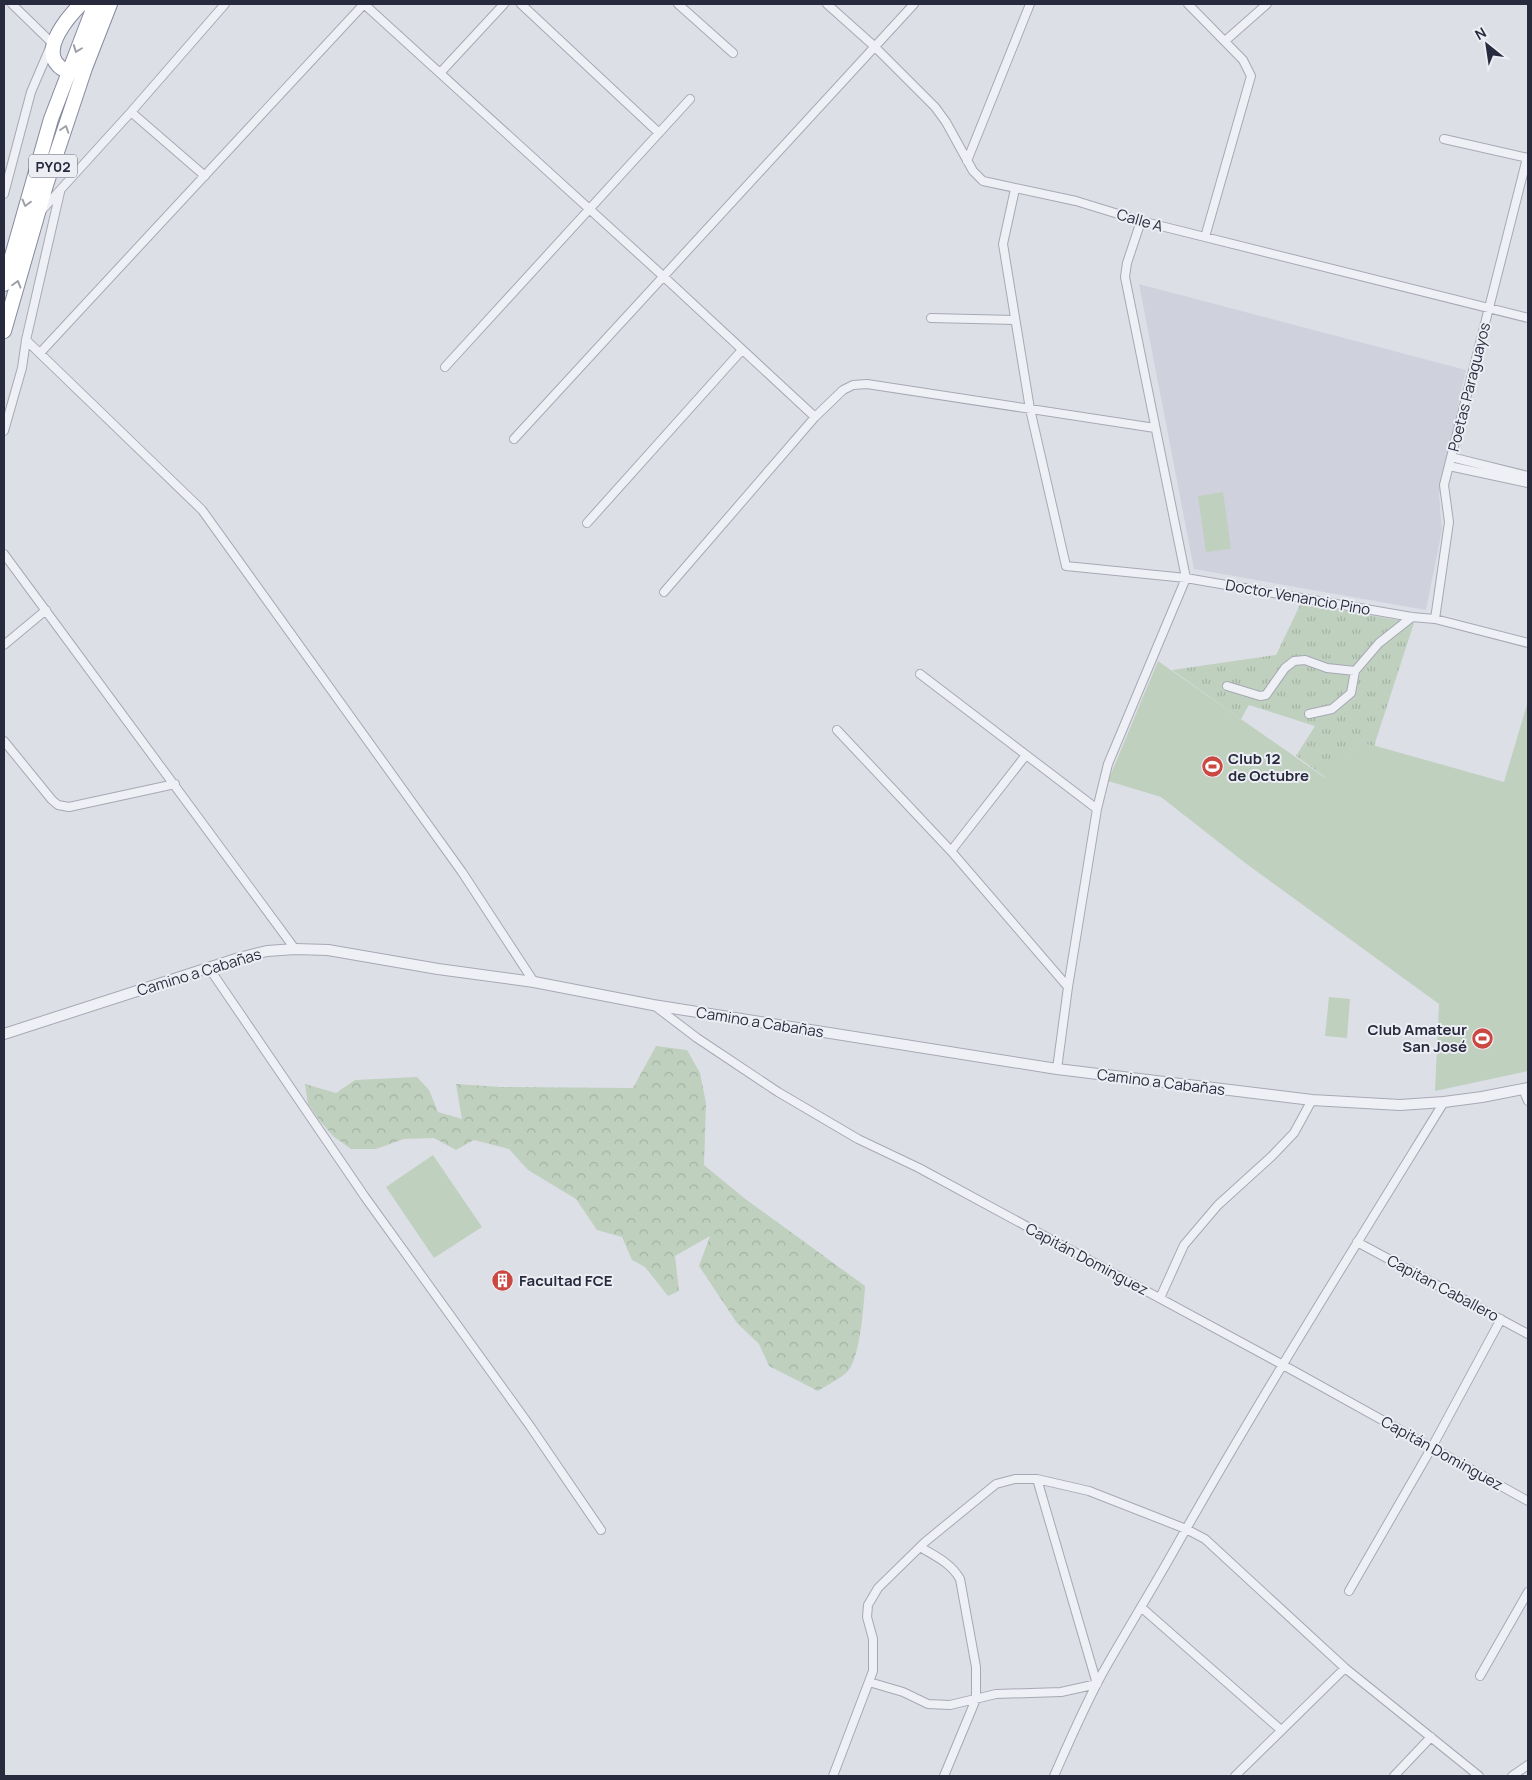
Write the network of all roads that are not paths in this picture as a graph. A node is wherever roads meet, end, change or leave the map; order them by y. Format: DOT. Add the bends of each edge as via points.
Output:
graph roads {
  1 [pos="12,4"];
  2 [pos="81,4"];
  3 [pos="95,4"];
  4 [pos="110,4"];
  5 [pos="225,4"];
  6 [pos="364,4"];
  7 [pos="504,4"];
  8 [pos="521,4"];
  9 [pos="678,4"];
  10 [pos="827,4"];
  11 [pos="914,4"];
  12 [pos="1030,4"];
  13 [pos="1188,4"];
  14 [pos="1267,4"];
  15 [pos="1225,41"];
  16 [pos="52,43"];
  17 [pos="874,46"];
  18 [pos="733,52"];
  19 [pos="68,72"];
  20 [pos="440,73"];
  21 [pos="690,100"];
  22 [pos="131,112"];
  23 [pos="660,133"];
  24 [pos="1444,138"];
  25 [pos="1528,158"];
  26 [pos="967,161"];
  27 [pos="205,176"];
  28 [pos="1014,189"];
  29 [pos="60,190"];
  30 [pos="4,194"];
  31 [pos="589,209"];
  32 [pos="38,215"];
  33 [pos="1141,221"];
  34 [pos="1206,237"];
  35 [pos="663,276"];
  36 [pos="4,284"];
  37 [pos="1488,308"];
  38 [pos="932,318"];
  39 [pos="1528,318"];
  40 [pos="1015,320"];
  41 [pos="4,331"];
  42 [pos="26,340"];
  43 [pos="742,350"];
  44 [pos="40,353"];
  45 [pos="446,367"];
  46 [pos="1030,409"];
  47 [pos="815,417"];
  48 [pos="1155,428"];
  49 [pos="4,431"];
  50 [pos="514,439"];
  51 [pos="1451,456"];
  52 [pos="1449,466"];
  53 [pos="1528,476"];
  54 [pos="1528,483"];
  55 [pos="587,523"];
  56 [pos="4,554"];
  57 [pos="1186,578"];
  58 [pos="664,592"];
  59 [pos="46,610"];
  60 [pos="1412,617"];
  61 [pos="1435,619"];
  62 [pos="1528,643"];
  63 [pos="4,645"];
  64 [pos="1355,671"];
  65 [pos="920,674"];
  66 [pos="1227,686"];
  67 [pos="1309,714"];
  68 [pos="837,730"];
  69 [pos="4,741"];
  70 [pos="1026,755"];
  71 [pos="175,784"];
  72 [pos="1097,809"];
  73 [pos="951,850"];
  74 [pos="295,949"];
  75 [pos="209,968"];
  76 [pos="534,982"];
  77 [pos="1068,987"];
  78 [pos="653,1005"];
  79 [pos="4,1034"];
  80 [pos="1057,1069"];
  81 [pos="1526,1088"];
  82 [pos="1312,1100"];
  83 [pos="1528,1101"];
  84 [pos="1444,1102"];
  85 [pos="1357,1242"];
  86 [pos="1160,1298"];
  87 [pos="1501,1320"];
  88 [pos="1528,1334"];
  89 [pos="1284,1365"];
  90 [pos="1432,1447"];
  91 [pos="1037,1479"];
  92 [pos="1528,1501"];
  93 [pos="1186,1529"];
  94 [pos="601,1530"];
  95 [pos="920,1547"];
  96 [pos="1350,1591"];
  97 [pos="1528,1592"];
  98 [pos="1142,1608"];
  99 [pos="1345,1668"];
  100 [pos="1480,1676"];
  101 [pos="869,1682"];
  102 [pos="1097,1684"];
  103 [pos="976,1699"];
  104 [pos="1281,1730"];
  105 [pos="1431,1737"];
  106 [pos="1528,1765"];
  107 [pos="833,1776"];
  108 [pos="944,1776"];
  109 [pos="1054,1776"];
  110 [pos="1235,1776"];
  111 [pos="1394,1776"];
  112 [pos="1479,1776"];
  113 [pos="1512,1776"];
  1 -- 16 [label="street"];
  2 -- 16 [label="highway"];
  3 -- 19 [label="highway, PY02, one-way"];
  32 -- 4 [label="highway, PY02, one-way" via="85,68"];
  5 -- 22 [label="street"];
  6 -- 20 [label="street"];
  6 -- 27 [label="street"];
  7 -- 20 [label="street"];
  8 -- 23 [label="street"];
  9 -- 18 [label="street"];
  10 -- 17 [label="street, Calle A"];
  11 -- 17 [label="street"];
  12 -- 26 [label="street"];
  13 -- 15 [label="street"];
  14 -- 15 [label="street"];
  15 -- 34 [label="street" via="1243,60 1251,76"];
  16 -- 19 [label="highway" via="57,65"];
  16 -- 30 [label="street" via="31,92"];
  17 -- 26 [label="street, Calle A" via="935,107"];
  17 -- 35 [label="street"];
  19 -- 36 [label="highway, PY02, one-way" via="40,153"];
  20 -- 31 [label="street"];
  21 -- 23 [label="street"];
  22 -- 27 [label="street"];
  22 -- 29 [label="street"];
  23 -- 31 [label="street"];
  24 -- 25 [label="street"];
  25 -- 37 [label="street, Poetas Paraguayos"];
  26 -- 28 [label="street, Calle A" via="983,182"];
  27 -- 44 [label="street"];
  28 -- 33 [label="street, Calle A" via="1076,201"];
  28 -- 40 [label="street" via="1002,244"];
  29 -- 32 [label="street"];
  29 -- 42 [label="street"];
  31 -- 35 [label="street"];
  31 -- 45 [label="street"];
  41 -- 32 [label="highway, PY02, one-way"];
  33 -- 34 [label="street, Calle A"];
  33 -- 48 [label="street" via="1127,263 1126,277"];
  34 -- 37 [label="street, Calle A"];
  35 -- 43 [label="street"];
  35 -- 50 [label="street"];
  37 -- 39 [label="street, Calle A"];
  37 -- 51 [label="street, Poetas Paraguayos"];
  38 -- 40 [label="street"];
  40 -- 46 [label="street"];
  42 -- 44 [label="street"];
  42 -- 49 [label="street" via="22,368"];
  43 -- 47 [label="street"];
  43 -- 55 [label="street"];
  44 -- 76 [label="street" via="202,510 462,872"];
  46 -- 47 [label="street" via="867,384 843,390"];
  46 -- 48 [label="street"];
  46 -- 57 [label="street, Doctor Venancio Pino" via="1066,566"];
  47 -- 58 [label="street"];
  48 -- 57 [label="street"];
  51 -- 52 [label="street, Poetas Paraguayos"];
  51 -- 53 [label="street"];
  52 -- 54 [label="street"];
  52 -- 61 [label="street, Poetas Paraguayos" via="1444,485 1449,522"];
  56 -- 59 [label="street"];
  57 -- 60 [label="street, Doctor Venancio Pino"];
  57 -- 72 [label="street" via="1108,764"];
  59 -- 63 [label="street"];
  59 -- 71 [label="street"];
  60 -- 61 [label="street, Doctor Venancio Pino"];
  60 -- 64 [label="street" via="1379,643"];
  61 -- 62 [label="street, Doctor Venancio Pino"];
  64 -- 66 [label="street" via="1326,668 1305,660 1294,661 1266,695"];
  64 -- 67 [label="street" via="1351,693 1332,709"];
  65 -- 70 [label="street"];
  68 -- 73 [label="street"];
  69 -- 71 [label="street" via="58,805 69,807"];
  70 -- 72 [label="street"];
  70 -- 73 [label="street"];
  71 -- 74 [label="street"];
  72 -- 77 [label="street"];
  73 -- 77 [label="street"];
  74 -- 75 [label="street, Camino a Cabañas" via="267,951"];
  74 -- 76 [label="street, Camino a Cabañas" via="328,950"];
  75 -- 79 [label="street, Camino a Cabañas"];
  75 -- 94 [label="street" via="365,1197"];
  76 -- 78 [label="street, Camino a Cabañas"];
  77 -- 80 [label="street"];
  78 -- 80 [label="street, Camino a Cabañas"];
  78 -- 86 [label="street, Capitán Dominguez" via="778,1092 858,1139 919,1168"];
  80 -- 82 [label="street, Camino a Cabañas"];
  81 -- 83 [label="street"];
  81 -- 84 [label="street, Camino a Cabañas"];
  82 -- 84 [label="street, Camino a Cabañas" via="1400,1105"];
  82 -- 86 [label="street" via="1294,1133 1218,1205 1184,1244"];
  84 -- 85 [label="street"];
  85 -- 87 [label="street, Capitan Caballero"];
  85 -- 89 [label="street"];
  86 -- 89 [label="street, Capitán Dominguez"];
  87 -- 88 [label="street, Capitan Caballero"];
  87 -- 90 [label="street"];
  89 -- 90 [label="street, Capitán Dominguez"];
  89 -- 93 [label="street"];
  90 -- 92 [label="street, Capitán Dominguez"];
  90 -- 96 [label="street"];
  91 -- 93 [label="street" via="1088,1490"];
  91 -- 95 [label="street" via="1015,1479 996,1484"];
  91 -- 102 [label="street"];
  93 -- 98 [label="street"];
  93 -- 99 [label="street" via="1205,1540"];
  95 -- 101 [label="street" via="878,1588 868,1605 874,1671"];
  95 -- 103 [label="street" via="955,1569 960,1578 976,1667"];
  97 -- 100 [label="street"];
  98 -- 102 [label="street"];
  98 -- 104 [label="street"];
  99 -- 104 [label="street"];
  99 -- 105 [label="street"];
  101 -- 103 [label="street" via="903,1692 928,1704 950,1705"];
  101 -- 107 [label="street"];
  102 -- 103 [label="street" via="1061,1692 996,1694"];
  102 -- 109 [label="street"];
  103 -- 108 [label="street"];
  104 -- 110 [label="street"];
  105 -- 111 [label="street"];
  105 -- 112 [label="street"];
  106 -- 113 [label="street"];
}
